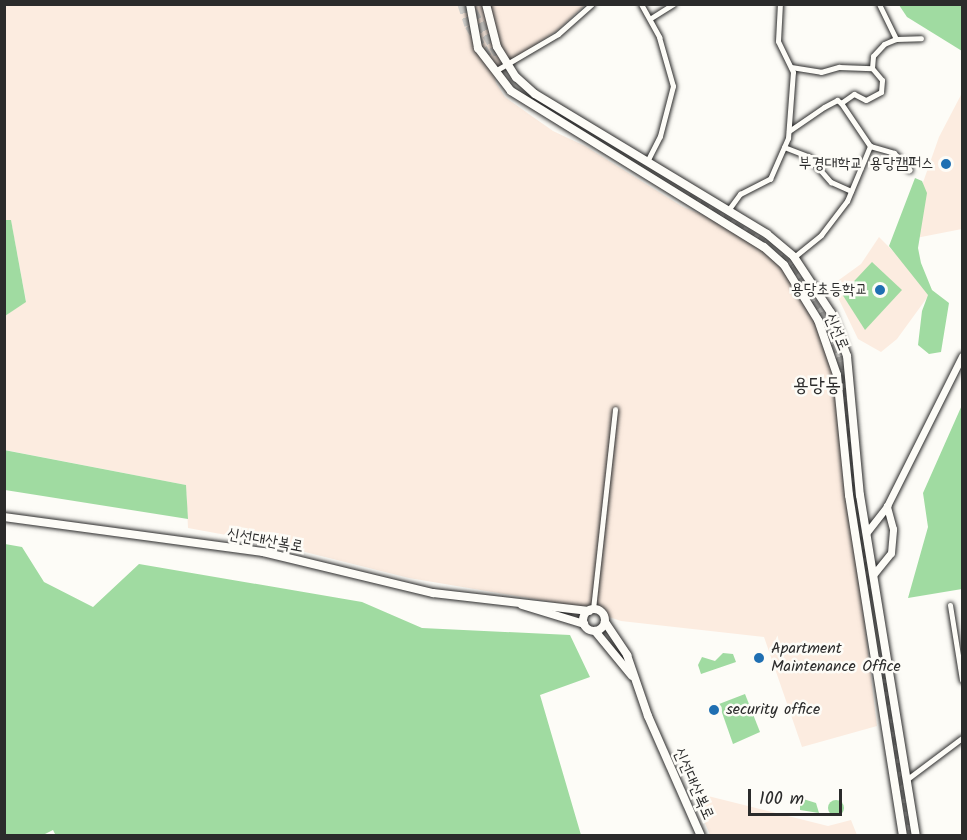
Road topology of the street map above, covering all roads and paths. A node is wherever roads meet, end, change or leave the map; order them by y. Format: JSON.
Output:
{"nodes":[{"id":1,"x":470,"y":4,"type":"edge"},
{"id":2,"x":486,"y":4,"type":"edge"},
{"id":3,"x":592,"y":4,"type":"edge"},
{"id":4,"x":641,"y":4,"type":"edge"},
{"id":5,"x":673,"y":4,"type":"edge"},
{"id":6,"x":780,"y":4,"type":"edge"},
{"id":7,"x":879,"y":4,"type":"edge"},
{"id":8,"x":651,"y":18,"type":"junction"},
{"id":9,"x":921,"y":38,"type":"dead end"},
{"id":10,"x":896,"y":39,"type":"junction"},
{"id":11,"x":508,"y":65,"type":"junction"},
{"id":12,"x":792,"y":66,"type":"junction"},
{"id":13,"x":872,"y":68,"type":"junction"},
{"id":14,"x":493,"y":72,"type":"junction"},
{"id":15,"x":841,"y":103,"type":"junction"},
{"id":16,"x":789,"y":131,"type":"junction"},
{"id":17,"x":870,"y":146,"type":"junction"},
{"id":18,"x":784,"y":147,"type":"junction"},
{"id":19,"x":647,"y":162,"type":"junction"},
{"id":20,"x":910,"y":170,"type":"dead end"},
{"id":21,"x":851,"y":192,"type":"junction"},
{"id":22,"x":729,"y":209,"type":"junction"},
{"id":23,"x":778,"y":243,"type":"junction"},
{"id":24,"x":770,"y":252,"type":"junction"},
{"id":25,"x":794,"y":257,"type":"junction"},
{"id":26,"x":963,"y":356,"type":"edge"},
{"id":27,"x":615,"y":409,"type":"dead end"},
{"id":28,"x":887,"y":506,"type":"junction"},
{"id":29,"x":4,"y":517,"type":"edge"},
{"id":30,"x":867,"y":532,"type":"junction"},
{"id":31,"x":873,"y":574,"type":"junction"},
{"id":32,"x":518,"y":603,"type":"junction"},
{"id":33,"x":950,"y":605,"type":"dead end"},
{"id":34,"x":591,"y":610,"type":"junction"},
{"id":35,"x":605,"y":622,"type":"junction"},
{"id":36,"x":584,"y":624,"type":"junction"},
{"id":37,"x":595,"y":631,"type":"junction"},
{"id":38,"x":632,"y":676,"type":"junction"},
{"id":39,"x":963,"y":680,"type":"edge"},
{"id":40,"x":963,"y":738,"type":"edge"},
{"id":41,"x":905,"y":781,"type":"junction"},
{"id":42,"x":898,"y":817,"type":"junction"},
{"id":43,"x":701,"y":836,"type":"edge"},
{"id":44,"x":898,"y":836,"type":"edge"},
{"id":45,"x":903,"y":836,"type":"edge"},
{"id":46,"x":916,"y":836,"type":"edge"}],
"edges":[{"from":1,"to":14,"type":"main road","name":"신선로"},
{"from":2,"to":11,"type":"main road","name":"신선로"},
{"from":3,"to":11,"type":"street"},
{"from":4,"to":8,"type":"street"},
{"from":5,"to":8,"type":"street"},
{"from":6,"to":12,"type":"street"},
{"from":7,"to":10,"type":"street"},
{"from":8,"to":19,"type":"street"},
{"from":9,"to":10,"type":"street"},
{"from":10,"to":13,"type":"street"},
{"from":11,"to":14,"type":"street"},
{"from":11,"to":19,"type":"main road","name":"신선로"},
{"from":12,"to":13,"type":"street"},
{"from":12,"to":16,"type":"street"},
{"from":13,"to":15,"type":"street"},
{"from":14,"to":24,"type":"main road","name":"신선로"},
{"from":15,"to":16,"type":"street"},
{"from":15,"to":17,"type":"street"},
{"from":16,"to":18,"type":"street"},
{"from":17,"to":20,"type":"street"},
{"from":17,"to":21,"type":"street"},
{"from":18,"to":21,"type":"street"},
{"from":18,"to":22,"type":"street"},
{"from":19,"to":22,"type":"main road","name":"신선로"},
{"from":21,"to":25,"type":"street"},
{"from":22,"to":23,"type":"main road","name":"신선로"},
{"from":23,"to":24,"type":"main road"},
{"from":23,"to":25,"type":"main road","name":"신선로"},
{"from":24,"to":42,"type":"main road","name":"신선로"},
{"from":25,"to":30,"type":"main road","name":"신선로"},
{"from":26,"to":28,"type":"street"},
{"from":27,"to":34,"type":"street"},
{"from":28,"to":30,"type":"street"},
{"from":28,"to":31,"type":"street"},
{"from":29,"to":32,"type":"main road","name":"신선대산복로"},
{"from":30,"to":31,"type":"main road","name":"신선로"},
{"from":31,"to":41,"type":"main road","name":"신선로"},
{"from":32,"to":34,"type":"main road","name":"신선대산복로"},
{"from":32,"to":36,"type":"main road","name":"신선대산복로"},
{"from":33,"to":39,"type":"street"},
{"from":34,"to":35,"type":"main road","name":"신선대산복로"},
{"from":34,"to":36,"type":"main road"},
{"from":35,"to":37,"type":"main road"},
{"from":35,"to":38,"type":"main road","name":"신선대산복로"},
{"from":36,"to":37,"type":"main road","name":"신선대산복로"},
{"from":37,"to":38,"type":"main road","name":"신선대산복로"},
{"from":38,"to":43,"type":"main road","name":"신선대산복로"},
{"from":40,"to":41,"type":"street"},
{"from":41,"to":46,"type":"main road","name":"신선로"},
{"from":42,"to":44,"type":"main road"},
{"from":42,"to":45,"type":"main road","name":"신선로"}]}
